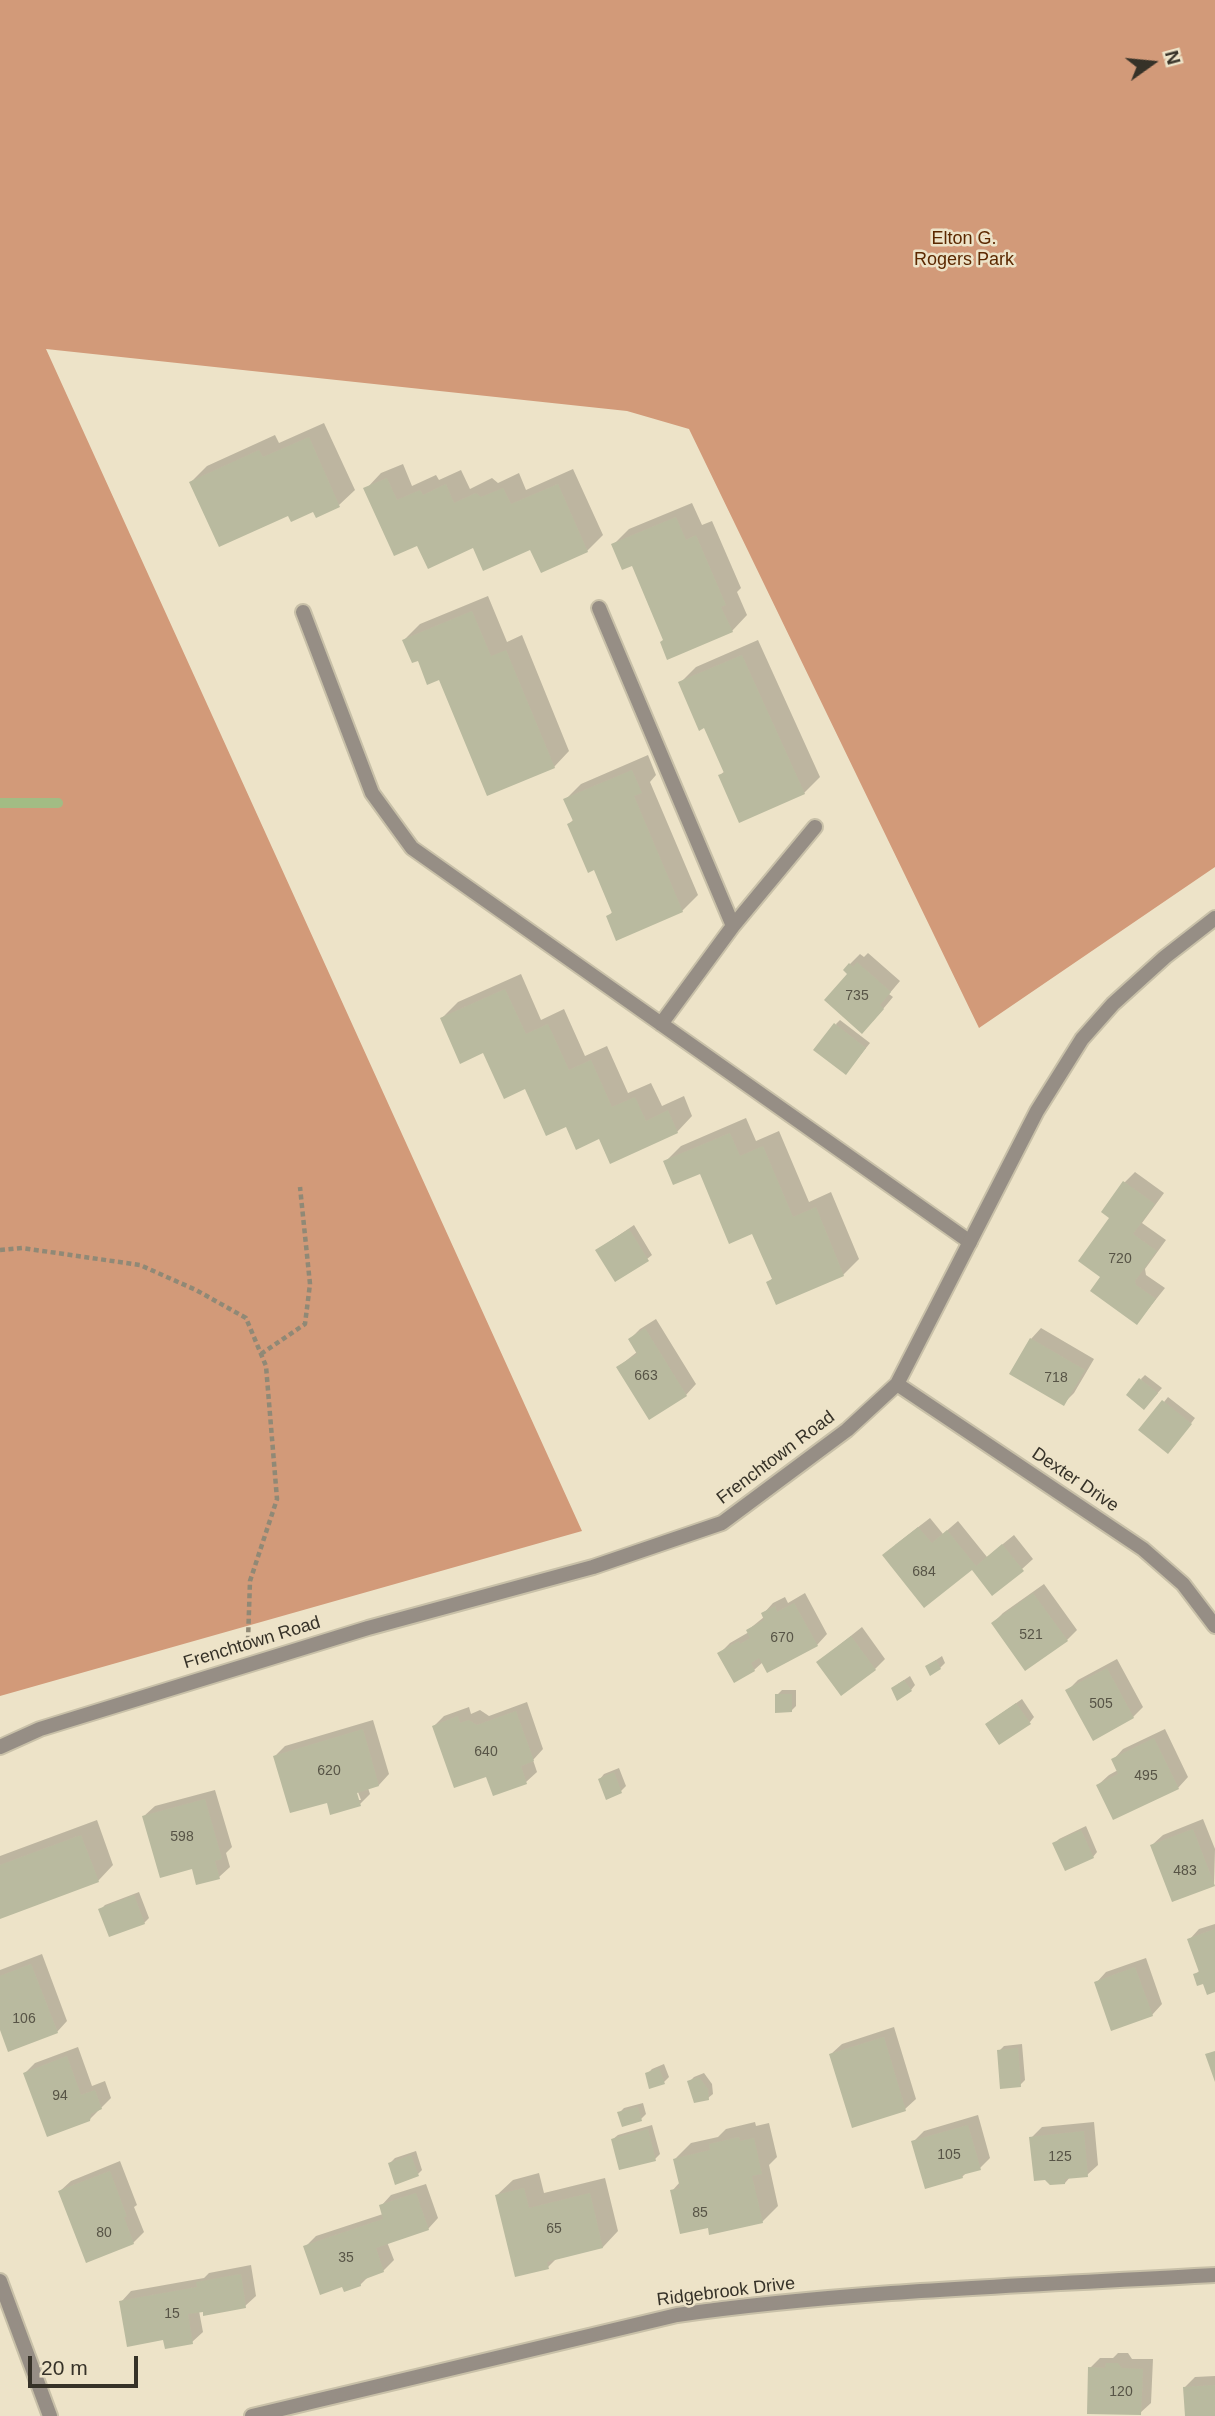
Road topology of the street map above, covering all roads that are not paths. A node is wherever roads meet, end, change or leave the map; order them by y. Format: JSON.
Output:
{"nodes":[{"id":1,"x":599,"y":608,"type":"dead end"},
{"id":2,"x":303,"y":612,"type":"dead end"},
{"id":3,"x":815,"y":827,"type":"dead end"},
{"id":4,"x":1215,"y":918,"type":"edge"},
{"id":5,"x":733,"y":926,"type":"junction"},
{"id":6,"x":660,"y":1024,"type":"junction"},
{"id":7,"x":970,"y":1242,"type":"junction"},
{"id":8,"x":897,"y":1384,"type":"junction"},
{"id":9,"x":1215,"y":1626,"type":"edge"},
{"id":10,"x":0,"y":1747,"type":"edge"},
{"id":11,"x":1215,"y":2275,"type":"edge"},
{"id":12,"x":0,"y":2281,"type":"edge"},
{"id":13,"x":50,"y":2416,"type":"edge"},
{"id":14,"x":252,"y":2416,"type":"edge"}],
"edges":[{"from":1,"to":5,"type":"street"},
{"from":2,"to":6,"type":"street"},
{"from":3,"to":5,"type":"street"},
{"from":4,"to":7,"type":"street","name":"Frenchtown Road"},
{"from":5,"to":6,"type":"street"},
{"from":6,"to":7,"type":"street"},
{"from":7,"to":8,"type":"street","name":"Frenchtown Road"},
{"from":8,"to":9,"type":"street","name":"Dexter Drive"},
{"from":8,"to":10,"type":"street","name":"Frenchtown Road"},
{"from":11,"to":14,"type":"street","name":"Ridgebrook Drive"},
{"from":12,"to":13,"type":"street"}]}
